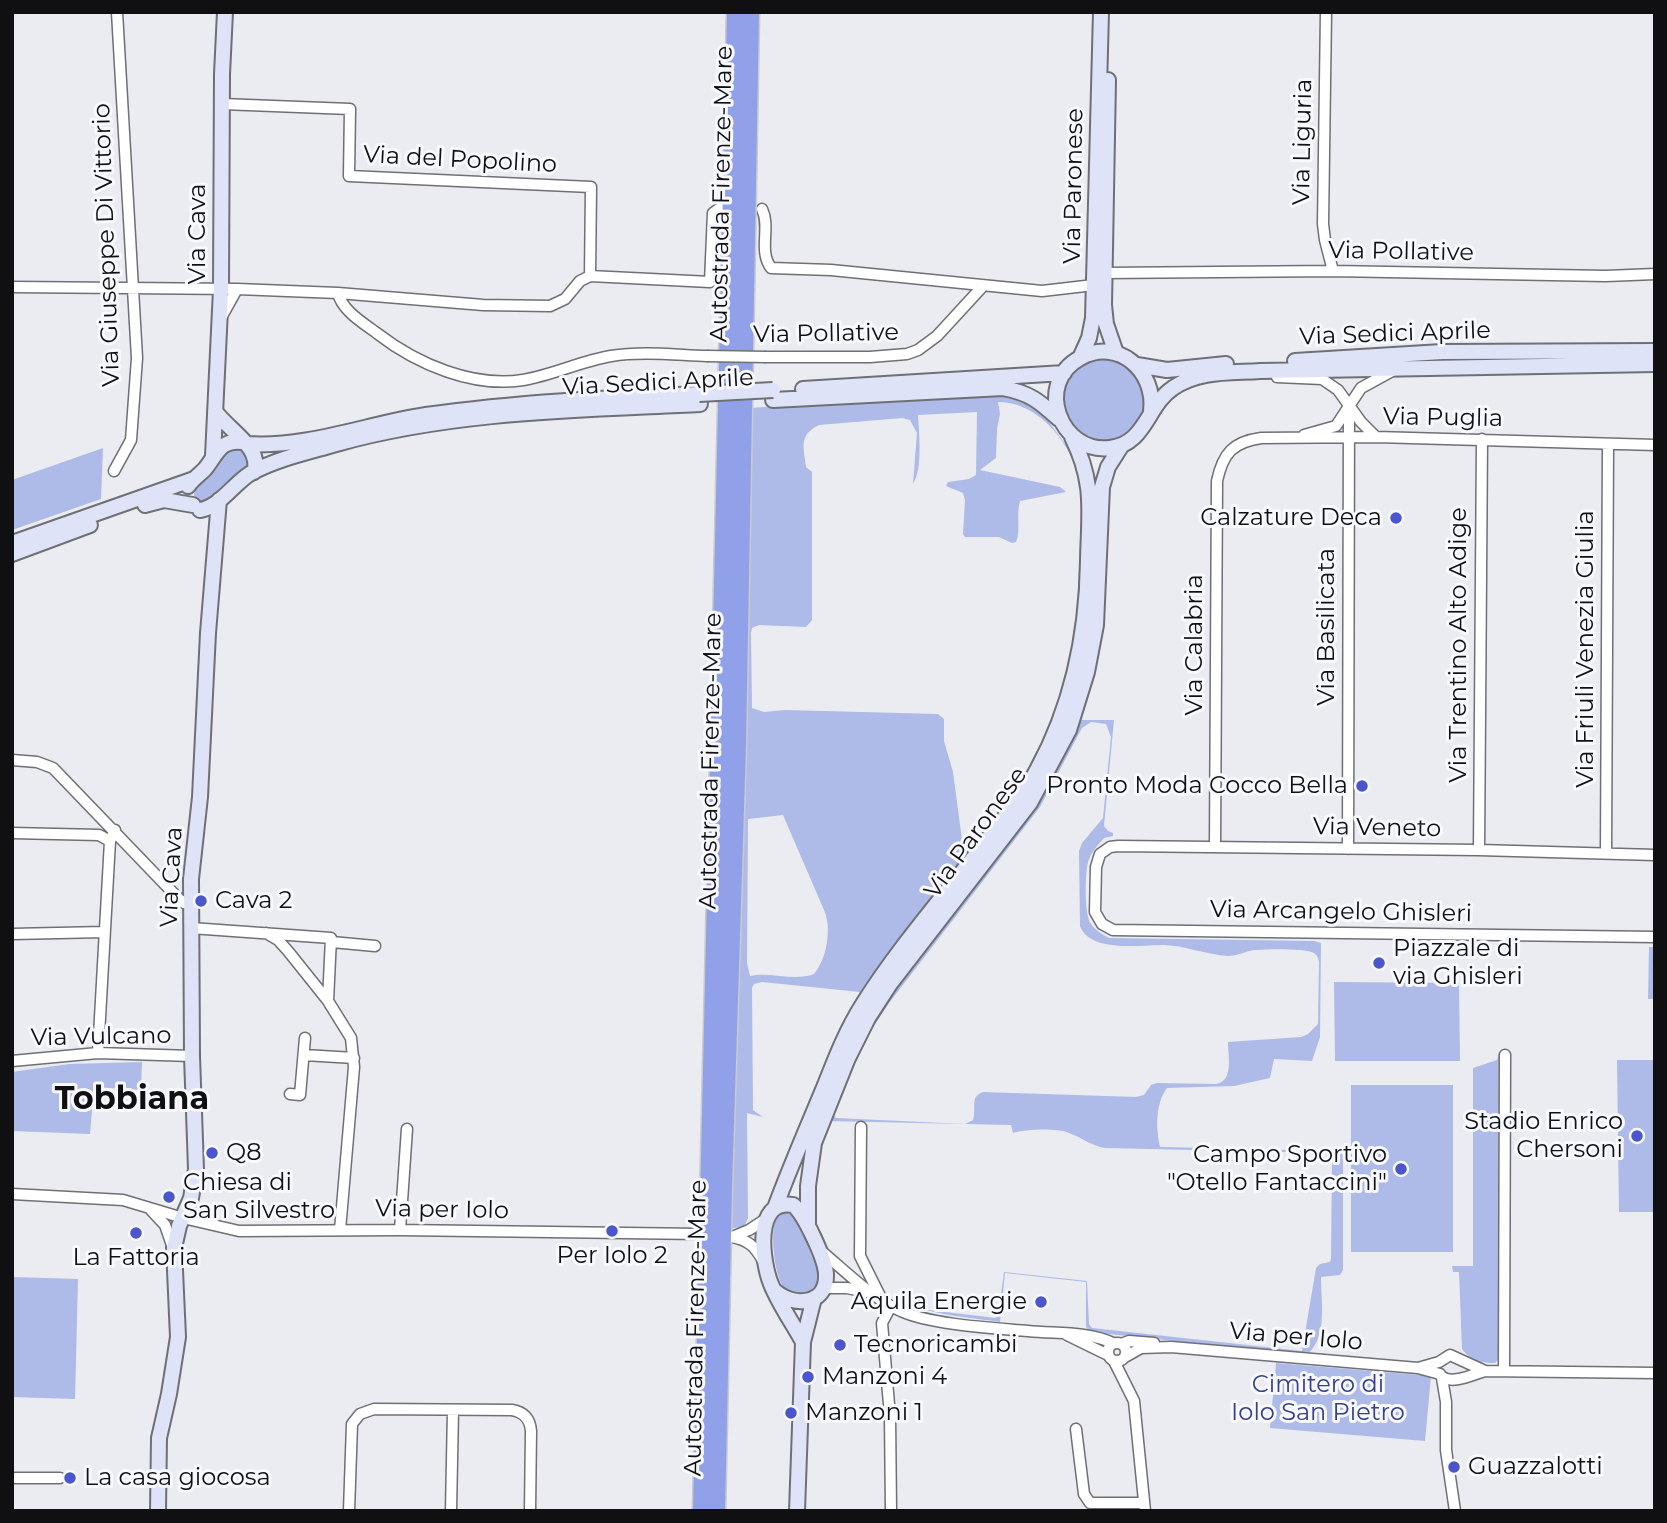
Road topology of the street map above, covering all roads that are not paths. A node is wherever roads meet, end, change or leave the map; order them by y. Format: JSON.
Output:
{"nodes":[{"id":1,"x":117,"y":12,"type":"edge"},
{"id":2,"x":225,"y":12,"type":"edge"},
{"id":3,"x":736,"y":12,"type":"edge"},
{"id":4,"x":750,"y":12,"type":"edge"},
{"id":5,"x":1101,"y":12,"type":"edge"},
{"id":6,"x":1109,"y":12,"type":"edge"},
{"id":7,"x":1326,"y":12,"type":"edge"},
{"id":8,"x":222,"y":104,"type":"junction"},
{"id":9,"x":720,"y":208,"type":"dead end"},
{"id":10,"x":762,"y":209,"type":"dead end"},
{"id":11,"x":1333,"y":271,"type":"junction"},
{"id":12,"x":1104,"y":273,"type":"junction"},
{"id":13,"x":1655,"y":274,"type":"edge"},
{"id":14,"x":590,"y":276,"type":"junction"},
{"id":15,"x":1094,"y":285,"type":"junction"},
{"id":16,"x":134,"y":286,"type":"junction"},
{"id":17,"x":983,"y":286,"type":"junction"},
{"id":18,"x":12,"y":287,"type":"edge"},
{"id":19,"x":221,"y":289,"type":"junction"},
{"id":20,"x":237,"y":289,"type":"junction"},
{"id":21,"x":338,"y":293,"type":"junction"},
{"id":22,"x":220,"y":319,"type":"junction"},
{"id":23,"x":1655,"y":351,"type":"edge"},
{"id":24,"x":1116,"y":353,"type":"junction"},
{"id":25,"x":1080,"y":358,"type":"junction"},
{"id":26,"x":1655,"y":364,"type":"edge"},
{"id":27,"x":1137,"y":365,"type":"junction"},
{"id":28,"x":1398,"y":368,"type":"junction"},
{"id":29,"x":1260,"y":371,"type":"junction"},
{"id":30,"x":1064,"y":373,"type":"junction"},
{"id":31,"x":773,"y":395,"type":"junction"},
{"id":32,"x":699,"y":399,"type":"junction"},
{"id":33,"x":1349,"y":405,"type":"junction"},
{"id":34,"x":215,"y":411,"type":"junction"},
{"id":35,"x":1151,"y":411,"type":"junction"},
{"id":36,"x":1060,"y":420,"type":"junction"},
{"id":37,"x":1072,"y":436,"type":"junction"},
{"id":38,"x":1290,"y":438,"type":"junction"},
{"id":39,"x":1376,"y":438,"type":"junction"},
{"id":40,"x":1349,"y":439,"type":"junction"},
{"id":41,"x":1482,"y":439,"type":"junction"},
{"id":42,"x":245,"y":443,"type":"junction"},
{"id":43,"x":1122,"y":445,"type":"junction"},
{"id":44,"x":1608,"y":445,"type":"junction"},
{"id":45,"x":1655,"y":445,"type":"edge"},
{"id":46,"x":1233,"y":448,"type":"joint"},
{"id":47,"x":213,"y":456,"type":"junction"},
{"id":48,"x":114,"y":471,"type":"dead end"},
{"id":49,"x":254,"y":472,"type":"junction"},
{"id":50,"x":194,"y":479,"type":"junction"},
{"id":51,"x":219,"y":500,"type":"junction"},
{"id":52,"x":197,"y":508,"type":"junction"},
{"id":53,"x":214,"y":537,"type":"junction"},
{"id":54,"x":12,"y":543,"type":"edge"},
{"id":55,"x":12,"y":554,"type":"edge"},
{"id":56,"x":12,"y":760,"type":"edge"},
{"id":57,"x":115,"y":830,"type":"junction"},
{"id":58,"x":12,"y":833,"type":"edge"},
{"id":59,"x":110,"y":841,"type":"junction"},
{"id":60,"x":1215,"y":846,"type":"junction"},
{"id":61,"x":1348,"y":849,"type":"junction"},
{"id":62,"x":1479,"y":850,"type":"junction"},
{"id":63,"x":1606,"y":852,"type":"junction"},
{"id":64,"x":1100,"y":855,"type":"joint"},
{"id":65,"x":1655,"y":855,"type":"edge"},
{"id":66,"x":192,"y":903,"type":"junction"},
{"id":67,"x":191,"y":928,"type":"junction"},
{"id":68,"x":104,"y":932,"type":"junction"},
{"id":69,"x":266,"y":933,"type":"junction"},
{"id":70,"x":12,"y":934,"type":"edge"},
{"id":71,"x":1655,"y":936,"type":"edge"},
{"id":72,"x":332,"y":942,"type":"junction"},
{"id":73,"x":375,"y":946,"type":"dead end"},
{"id":74,"x":328,"y":1001,"type":"junction"},
{"id":75,"x":305,"y":1038,"type":"dead end"},
{"id":76,"x":98,"y":1053,"type":"junction"},
{"id":77,"x":304,"y":1055,"type":"junction"},
{"id":78,"x":1505,"y":1055,"type":"dead end"},
{"id":79,"x":192,"y":1056,"type":"junction"},
{"id":80,"x":354,"y":1058,"type":"junction"},
{"id":81,"x":12,"y":1061,"type":"edge"},
{"id":82,"x":290,"y":1094,"type":"dead end"},
{"id":83,"x":861,"y":1127,"type":"dead end"},
{"id":84,"x":407,"y":1129,"type":"dead end"},
{"id":85,"x":12,"y":1194,"type":"edge"},
{"id":86,"x":149,"y":1208,"type":"junction"},
{"id":87,"x":770,"y":1214,"type":"junction"},
{"id":88,"x":184,"y":1218,"type":"junction"},
{"id":89,"x":808,"y":1225,"type":"junction"},
{"id":90,"x":340,"y":1230,"type":"junction"},
{"id":91,"x":400,"y":1230,"type":"junction"},
{"id":92,"x":700,"y":1234,"type":"dead end"},
{"id":93,"x":816,"y":1247,"type":"junction"},
{"id":94,"x":174,"y":1248,"type":"junction"},
{"id":95,"x":860,"y":1256,"type":"junction"},
{"id":96,"x":838,"y":1265,"type":"junction"},
{"id":97,"x":767,"y":1269,"type":"junction"},
{"id":98,"x":773,"y":1289,"type":"junction"},
{"id":99,"x":818,"y":1293,"type":"junction"},
{"id":100,"x":872,"y":1293,"type":"junction"},
{"id":101,"x":888,"y":1304,"type":"junction"},
{"id":102,"x":1067,"y":1335,"type":"junction"},
{"id":103,"x":803,"y":1342,"type":"junction"},
{"id":104,"x":1117,"y":1343,"type":"junction"},
{"id":105,"x":1171,"y":1347,"type":"junction"},
{"id":106,"x":1125,"y":1357,"type":"junction"},
{"id":107,"x":1111,"y":1358,"type":"junction"},
{"id":108,"x":1462,"y":1360,"type":"junction"},
{"id":109,"x":1439,"y":1362,"type":"junction"},
{"id":110,"x":1418,"y":1368,"type":"junction"},
{"id":111,"x":1485,"y":1371,"type":"junction"},
{"id":112,"x":1504,"y":1371,"type":"junction"},
{"id":113,"x":1655,"y":1373,"type":"edge"},
{"id":114,"x":1441,"y":1376,"type":"junction"},
{"id":115,"x":1459,"y":1378,"type":"junction"},
{"id":116,"x":1446,"y":1402,"type":"junction"},
{"id":117,"x":453,"y":1410,"type":"junction"},
{"id":118,"x":1076,"y":1429,"type":"dead end"},
{"id":119,"x":12,"y":1478,"type":"edge"},
{"id":120,"x":60,"y":1478,"type":"dead end"},
{"id":121,"x":1144,"y":1507,"type":"edge"},
{"id":122,"x":158,"y":1511,"type":"edge"},
{"id":123,"x":349,"y":1511,"type":"edge"},
{"id":124,"x":451,"y":1511,"type":"edge"},
{"id":125,"x":530,"y":1511,"type":"edge"},
{"id":126,"x":702,"y":1511,"type":"edge"},
{"id":127,"x":716,"y":1511,"type":"edge"},
{"id":128,"x":797,"y":1511,"type":"edge"},
{"id":129,"x":891,"y":1511,"type":"edge"},
{"id":130,"x":1455,"y":1511,"type":"edge"}],
"edges":[{"from":1,"to":16,"type":"street","name":"Via Giuseppe Di Vittorio"},
{"from":2,"to":8,"type":"main road","name":"Via Cava"},
{"from":3,"to":126,"type":"highway","name":"Autostrada Firenze-Mare"},
{"from":4,"to":127,"type":"highway","name":"Autostrada Firenze-Mare"},
{"from":5,"to":15,"type":"main road","name":"Via Paronese"},
{"from":6,"to":12,"type":"main road","name":"Via Paronese"},
{"from":7,"to":11,"type":"street","name":"Via Liguria"},
{"from":8,"to":14,"type":"street","name":"Via del Popolino"},
{"from":8,"to":19,"type":"main road","name":"Via Cava"},
{"from":9,"to":14,"type":"street"},
{"from":10,"to":17,"type":"street"},
{"from":11,"to":12,"type":"street","name":"Via Pollative"},
{"from":11,"to":13,"type":"street","name":"Via Pollative"},
{"from":12,"to":24,"type":"main road","name":"Via Paronese"},
{"from":14,"to":21,"type":"street"},
{"from":15,"to":17,"type":"street"},
{"from":15,"to":25,"type":"main road","name":"Via Paronese"},
{"from":16,"to":18,"type":"street"},
{"from":16,"to":19,"type":"street"},
{"from":16,"to":48,"type":"street","name":"Via Giuseppe Di Vittorio"},
{"from":17,"to":21,"type":"street","name":"Via Pollative","bridge":true},
{"from":19,"to":20,"type":"street"},
{"from":19,"to":22,"type":"main road","name":"Via Cava"},
{"from":20,"to":21,"type":"street"},
{"from":20,"to":22,"type":"street"},
{"from":22,"to":34,"type":"main road","name":"Via Cava"},
{"from":23,"to":27,"type":"main road","name":"Via Sedici Aprile"},
{"from":24,"to":25,"type":"main road"},
{"from":24,"to":27,"type":"main road","name":"Via Sedici Aprile"},
{"from":25,"to":30,"type":"main road"},
{"from":26,"to":28,"type":"main road","name":"Via Sedici Aprile"},
{"from":27,"to":35,"type":"main road"},
{"from":28,"to":29,"type":"main road","name":"Via Sedici Aprile"},
{"from":28,"to":33,"type":"street"},
{"from":29,"to":33,"type":"street"},
{"from":29,"to":35,"type":"main road","name":"Via Sedici Aprile"},
{"from":30,"to":31,"type":"main road","name":"Via Sedici Aprile"},
{"from":30,"to":36,"type":"main road"},
{"from":31,"to":32,"type":"main road","name":"Via Sedici Aprile"},
{"from":31,"to":36,"type":"main road","name":"Via Sedici Aprile"},
{"from":32,"to":42,"type":"main road","name":"Via Sedici Aprile"},
{"from":32,"to":49,"type":"main road","name":"Via Sedici Aprile"},
{"from":33,"to":38,"type":"street"},
{"from":33,"to":39,"type":"street"},
{"from":33,"to":40,"type":"street","name":"Via Basilicata"},
{"from":34,"to":42,"type":"main road"},
{"from":34,"to":47,"type":"main road","name":"Via Cava"},
{"from":35,"to":43,"type":"main road","name":"Via Sedici Aprile"},
{"from":36,"to":37,"type":"main road","name":"Via Sedici Aprile"},
{"from":37,"to":43,"type":"main road"},
{"from":37,"to":87,"type":"main road","name":"Via Paronese"},
{"from":38,"to":40,"type":"street","name":"Via Puglia"},
{"from":38,"to":46,"type":"street","name":"Via Puglia"},
{"from":39,"to":40,"type":"street","name":"Via Puglia"},
{"from":39,"to":41,"type":"street","name":"Via Puglia"},
{"from":40,"to":61,"type":"street","name":"Via Basilicata"},
{"from":41,"to":44,"type":"street","name":"Via Puglia"},
{"from":41,"to":62,"type":"street","name":"Via Trentino Alto Adige"},
{"from":42,"to":47,"type":"main road"},
{"from":42,"to":49,"type":"main road"},
{"from":43,"to":89,"type":"main road","name":"Via Paronese"},
{"from":44,"to":45,"type":"street","name":"Via Puglia"},
{"from":44,"to":63,"type":"street","name":"Via Friuli Venezia Giulia"},
{"from":46,"to":60,"type":"street","name":"Via Calabria"},
{"from":47,"to":50,"type":"main road"},
{"from":49,"to":51,"type":"main road","name":"Via Sedici Aprile"},
{"from":50,"to":52,"type":"main road"},
{"from":50,"to":54,"type":"main road"},
{"from":51,"to":52,"type":"main road","name":"Via Sedici Aprile"},
{"from":51,"to":53,"type":"main road","name":"Via Cava"},
{"from":52,"to":53,"type":"main road"},
{"from":52,"to":55,"type":"main road"},
{"from":53,"to":66,"type":"main road","name":"Via Cava"},
{"from":56,"to":57,"type":"street"},
{"from":57,"to":59,"type":"street"},
{"from":57,"to":66,"type":"street"},
{"from":58,"to":59,"type":"street"},
{"from":59,"to":68,"type":"street"},
{"from":60,"to":61,"type":"street","name":"Via Veneto"},
{"from":60,"to":64,"type":"street","name":"Via Veneto"},
{"from":61,"to":62,"type":"street","name":"Via Veneto"},
{"from":62,"to":63,"type":"street","name":"Via Veneto"},
{"from":63,"to":65,"type":"street","name":"Via Veneto"},
{"from":64,"to":71,"type":"street","name":"Via Arcangelo Ghisleri"},
{"from":66,"to":67,"type":"main road","name":"Via Cava"},
{"from":67,"to":69,"type":"street"},
{"from":67,"to":79,"type":"main road","name":"Via Cava"},
{"from":68,"to":70,"type":"street"},
{"from":68,"to":76,"type":"street"},
{"from":69,"to":72,"type":"street"},
{"from":69,"to":74,"type":"street"},
{"from":72,"to":73,"type":"street"},
{"from":72,"to":74,"type":"street"},
{"from":74,"to":80,"type":"street"},
{"from":75,"to":77,"type":"street"},
{"from":76,"to":79,"type":"street","name":"Via Vulcano"},
{"from":76,"to":81,"type":"street","name":"Via Vulcano"},
{"from":77,"to":80,"type":"street"},
{"from":77,"to":82,"type":"street"},
{"from":78,"to":112,"type":"street"},
{"from":79,"to":88,"type":"main road","name":"Via Cava"},
{"from":80,"to":90,"type":"street"},
{"from":83,"to":95,"type":"street"},
{"from":84,"to":91,"type":"street"},
{"from":85,"to":86,"type":"street","name":"Via per Iolo"},
{"from":86,"to":88,"type":"street","name":"Via per Iolo"},
{"from":86,"to":94,"type":"street"},
{"from":87,"to":89,"type":"main road"},
{"from":87,"to":97,"type":"main road"},
{"from":87,"to":97,"type":"street"},
{"from":88,"to":90,"type":"street","name":"Via per Iolo"},
{"from":88,"to":94,"type":"main road","name":"Via Cava"},
{"from":89,"to":93,"type":"main road"},
{"from":90,"to":91,"type":"street","name":"Via per Iolo"},
{"from":91,"to":92,"type":"street","name":"Via per Iolo"},
{"from":93,"to":96,"type":"street","name":"Via per Iolo"},
{"from":93,"to":99,"type":"main road"},
{"from":94,"to":122,"type":"main road"},
{"from":95,"to":96,"type":"street"},
{"from":95,"to":101,"type":"street"},
{"from":96,"to":100,"type":"street","name":"Via per Iolo"},
{"from":97,"to":98,"type":"main road"},
{"from":98,"to":99,"type":"main road"},
{"from":98,"to":103,"type":"main road"},
{"from":99,"to":100,"type":"street","name":"Via per Iolo"},
{"from":99,"to":103,"type":"main road"},
{"from":100,"to":101,"type":"street","name":"Via per Iolo"},
{"from":101,"to":102,"type":"street","name":"Via per Iolo"},
{"from":101,"to":129,"type":"street"},
{"from":102,"to":104,"type":"street","name":"Via per Iolo"},
{"from":102,"to":107,"type":"street","name":"Via per Iolo"},
{"from":103,"to":128,"type":"main road"},
{"from":104,"to":105,"type":"street","name":"Via per Iolo"},
{"from":104,"to":106,"type":"street"},
{"from":104,"to":107,"type":"street"},
{"from":105,"to":106,"type":"street","name":"Via per Iolo"},
{"from":105,"to":110,"type":"street","name":"Via per Iolo"},
{"from":106,"to":107,"type":"street"},
{"from":107,"to":121,"type":"street"},
{"from":108,"to":109,"type":"street"},
{"from":108,"to":111,"type":"street"},
{"from":108,"to":115,"type":"street"},
{"from":109,"to":110,"type":"street","name":"Via per Iolo"},
{"from":109,"to":114,"type":"street"},
{"from":110,"to":114,"type":"street","name":"Via per Iolo"},
{"from":111,"to":112,"type":"street"},
{"from":111,"to":115,"type":"street"},
{"from":112,"to":113,"type":"street"},
{"from":114,"to":115,"type":"street"},
{"from":114,"to":116,"type":"street"},
{"from":115,"to":116,"type":"street"},
{"from":116,"to":130,"type":"street"},
{"from":117,"to":123,"type":"street"},
{"from":117,"to":124,"type":"street"},
{"from":117,"to":125,"type":"street"},
{"from":118,"to":121,"type":"street"},
{"from":119,"to":120,"type":"street"}]}
